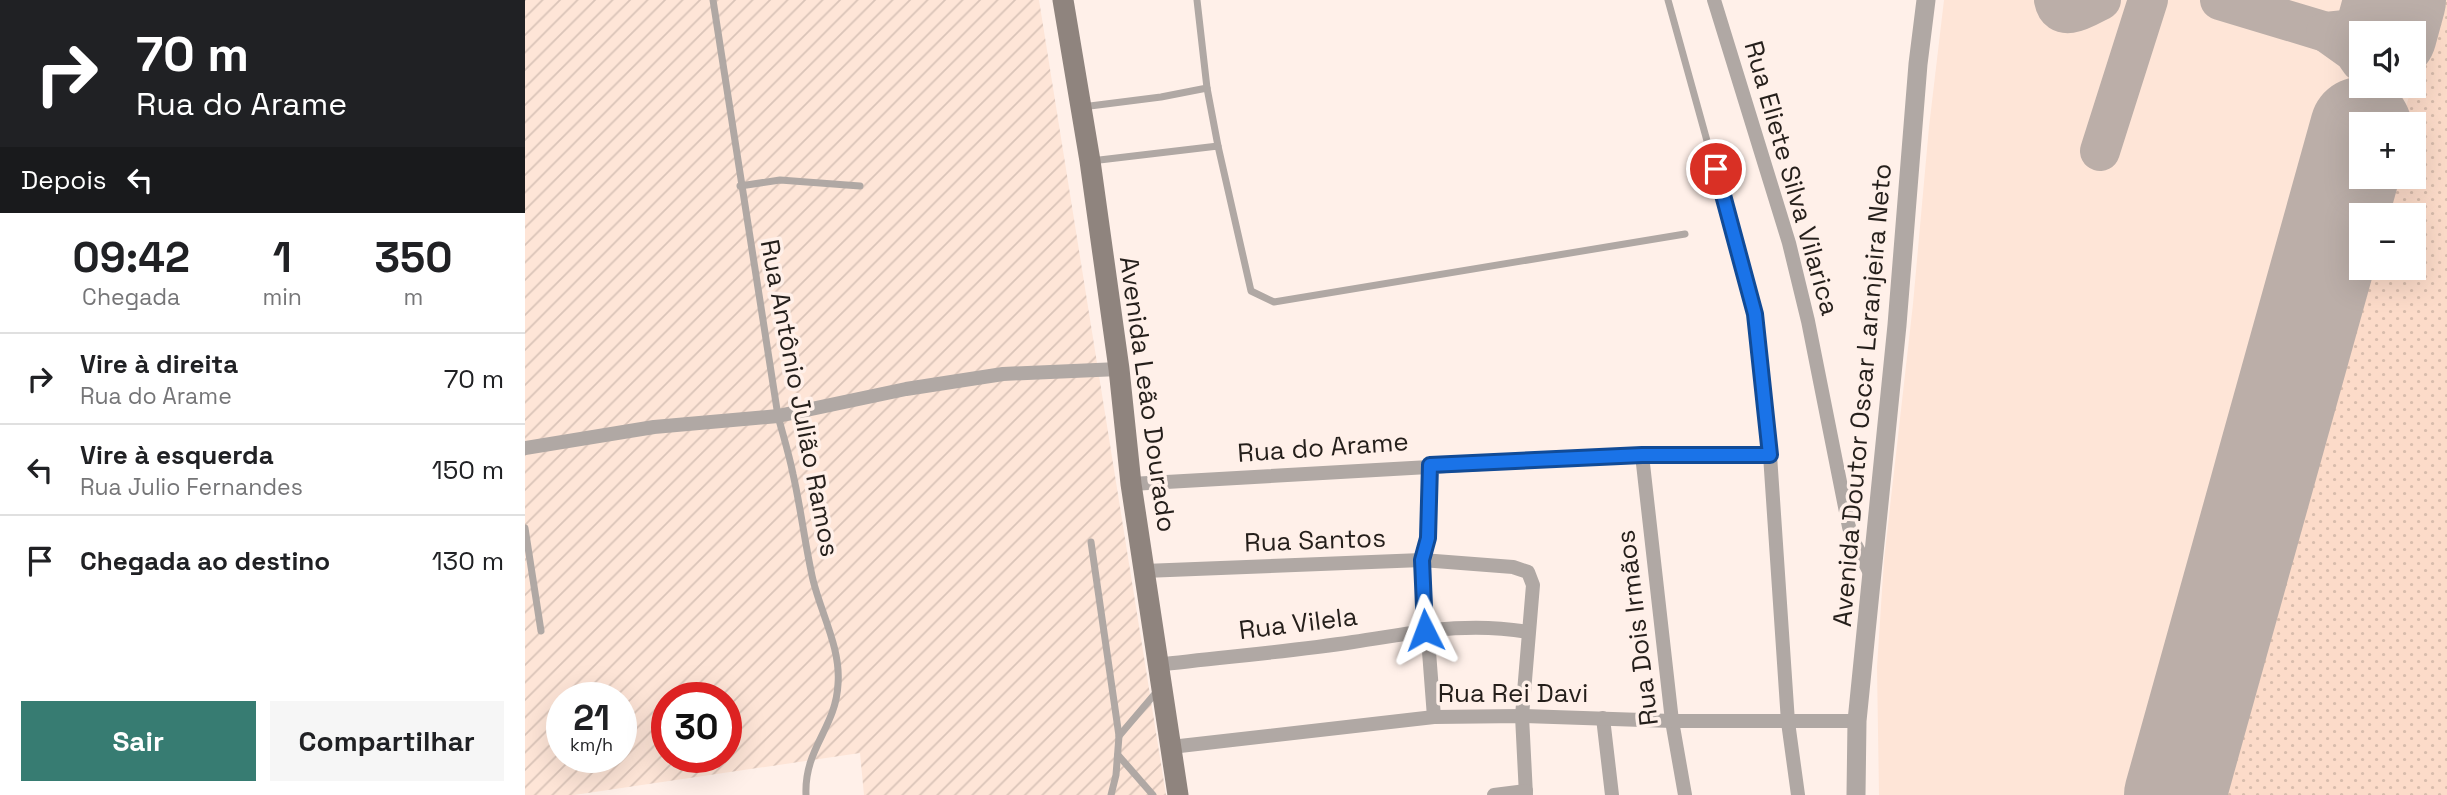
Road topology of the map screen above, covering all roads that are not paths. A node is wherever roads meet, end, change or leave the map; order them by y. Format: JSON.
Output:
{"nodes":[{"id":1,"x":713,"y":0,"type":"edge"},
{"id":2,"x":1063,"y":0,"type":"edge"},
{"id":3,"x":1197,"y":0,"type":"edge"},
{"id":4,"x":1668,"y":0,"type":"edge"},
{"id":5,"x":1714,"y":0,"type":"edge"},
{"id":6,"x":1926,"y":0,"type":"edge"},
{"id":7,"x":1207,"y":88,"type":"junction"},
{"id":8,"x":1081,"y":107,"type":"junction"},
{"id":9,"x":1218,"y":146,"type":"junction"},
{"id":10,"x":1090,"y":161,"type":"junction"},
{"id":11,"x":740,"y":186,"type":"junction"},
{"id":12,"x":860,"y":186,"type":"dead end"},
{"id":13,"x":1685,"y":234,"type":"dead end"},
{"id":14,"x":1119,"y":369,"type":"junction"},
{"id":15,"x":778,"y":416,"type":"junction"},
{"id":16,"x":525,"y":448,"type":"edge"},
{"id":17,"x":1642,"y":455,"type":"junction"},
{"id":18,"x":1770,"y":455,"type":"junction"},
{"id":19,"x":1430,"y":465,"type":"junction"},
{"id":20,"x":1131,"y":484,"type":"junction"},
{"id":21,"x":525,"y":528,"type":"edge"},
{"id":22,"x":1091,"y":542,"type":"dead end"},
{"id":23,"x":1422,"y":560,"type":"junction"},
{"id":24,"x":1144,"y":571,"type":"junction"},
{"id":25,"x":1870,"y":573,"type":"junction"},
{"id":26,"x":1425,"y":630,"type":"junction"},
{"id":27,"x":541,"y":631,"type":"dead end"},
{"id":28,"x":1528,"y":632,"type":"junction"},
{"id":29,"x":1157,"y":665,"type":"junction"},
{"id":30,"x":1161,"y":686,"type":"junction"},
{"id":31,"x":1522,"y":716,"type":"junction"},
{"id":32,"x":1433,"y":717,"type":"junction"},
{"id":33,"x":1603,"y":718,"type":"junction"},
{"id":34,"x":1672,"y":721,"type":"junction"},
{"id":35,"x":1857,"y":721,"type":"junction"},
{"id":36,"x":1788,"y":722,"type":"junction"},
{"id":37,"x":1119,"y":736,"type":"junction"},
{"id":38,"x":1171,"y":747,"type":"junction"},
{"id":39,"x":1118,"y":755,"type":"junction"},
{"id":40,"x":1526,"y":793,"type":"edge"},
{"id":41,"x":806,"y":795,"type":"edge"},
{"id":42,"x":1111,"y":795,"type":"edge"},
{"id":43,"x":1153,"y":795,"type":"edge"},
{"id":44,"x":1178,"y":795,"type":"edge"},
{"id":45,"x":1494,"y":795,"type":"edge"},
{"id":46,"x":1612,"y":795,"type":"edge"},
{"id":47,"x":1685,"y":795,"type":"edge"},
{"id":48,"x":1798,"y":795,"type":"edge"},
{"id":49,"x":1856,"y":795,"type":"edge"}],
"edges":[{"from":1,"to":11,"type":"lane","name":"Rua Antônio Julião Ramos"},
{"from":2,"to":8,"type":"main road","name":"Avenida Leão Dourado"},
{"from":3,"to":7,"type":"lane"},
{"from":4,"to":18,"type":"lane"},
{"from":5,"to":25,"type":"street","name":"Rua Eliete Silva Vilarica"},
{"from":6,"to":25,"type":"street","name":"Avenida Doutor Oscar Laranjeira Neto"},
{"from":7,"to":8,"type":"lane"},
{"from":7,"to":9,"type":"lane"},
{"from":8,"to":10,"type":"main road","name":"Avenida Leão Dourado"},
{"from":9,"to":10,"type":"lane"},
{"from":9,"to":13,"type":"lane"},
{"from":10,"to":14,"type":"main road","name":"Avenida Leão Dourado"},
{"from":11,"to":12,"type":"lane"},
{"from":11,"to":15,"type":"lane","name":"Rua Antônio Julião Ramos"},
{"from":14,"to":15,"type":"street"},
{"from":14,"to":20,"type":"main road","name":"Avenida Leão Dourado"},
{"from":15,"to":16,"type":"street"},
{"from":15,"to":41,"type":"lane","name":"Rua Antônio Julião Ramos"},
{"from":17,"to":18,"type":"street","name":"Rua do Arame"},
{"from":17,"to":19,"type":"street","name":"Rua do Arame"},
{"from":17,"to":34,"type":"street","name":"Rua Dois Irmãos"},
{"from":18,"to":36,"type":"street"},
{"from":19,"to":20,"type":"street","name":"Rua do Arame"},
{"from":19,"to":23,"type":"street"},
{"from":20,"to":24,"type":"main road","name":"Avenida Leão Dourado"},
{"from":21,"to":27,"type":"lane"},
{"from":22,"to":37,"type":"lane"},
{"from":23,"to":24,"type":"street","name":"Rua Santos"},
{"from":23,"to":26,"type":"street"},
{"from":23,"to":28,"type":"street","name":"Rua Santos"},
{"from":24,"to":29,"type":"main road","name":"Avenida Leão Dourado"},
{"from":25,"to":35,"type":"street","name":"Avenida Doutor Oscar Laranjeira Neto"},
{"from":26,"to":28,"type":"street","name":"Rua Vilela"},
{"from":26,"to":29,"type":"street","name":"Rua Vilela"},
{"from":26,"to":32,"type":"street"},
{"from":28,"to":31,"type":"street"},
{"from":29,"to":30,"type":"main road","name":"Avenida Leão Dourado"},
{"from":30,"to":37,"type":"lane"},
{"from":30,"to":38,"type":"main road","name":"Avenida Leão Dourado"},
{"from":31,"to":32,"type":"street","name":"Rua Rei Davi"},
{"from":31,"to":33,"type":"street","name":"Rua Rei Davi"},
{"from":31,"to":40,"type":"street"},
{"from":32,"to":38,"type":"street","name":"Rua Rei Davi"},
{"from":33,"to":34,"type":"street","name":"Rua Rei Davi"},
{"from":33,"to":46,"type":"street"},
{"from":34,"to":36,"type":"street","name":"Rua Rei Davi"},
{"from":34,"to":47,"type":"street","name":"Rua Dois Irmãos"},
{"from":35,"to":36,"type":"street","name":"Rua Rei Davi"},
{"from":35,"to":49,"type":"street","name":"Avenida Doutor Oscar Laranjeira Neto"},
{"from":36,"to":48,"type":"street"},
{"from":37,"to":39,"type":"lane"},
{"from":38,"to":44,"type":"main road","name":"Avenida Leão Dourado"},
{"from":39,"to":42,"type":"lane"},
{"from":39,"to":43,"type":"lane"},
{"from":40,"to":45,"type":"street"}]}
